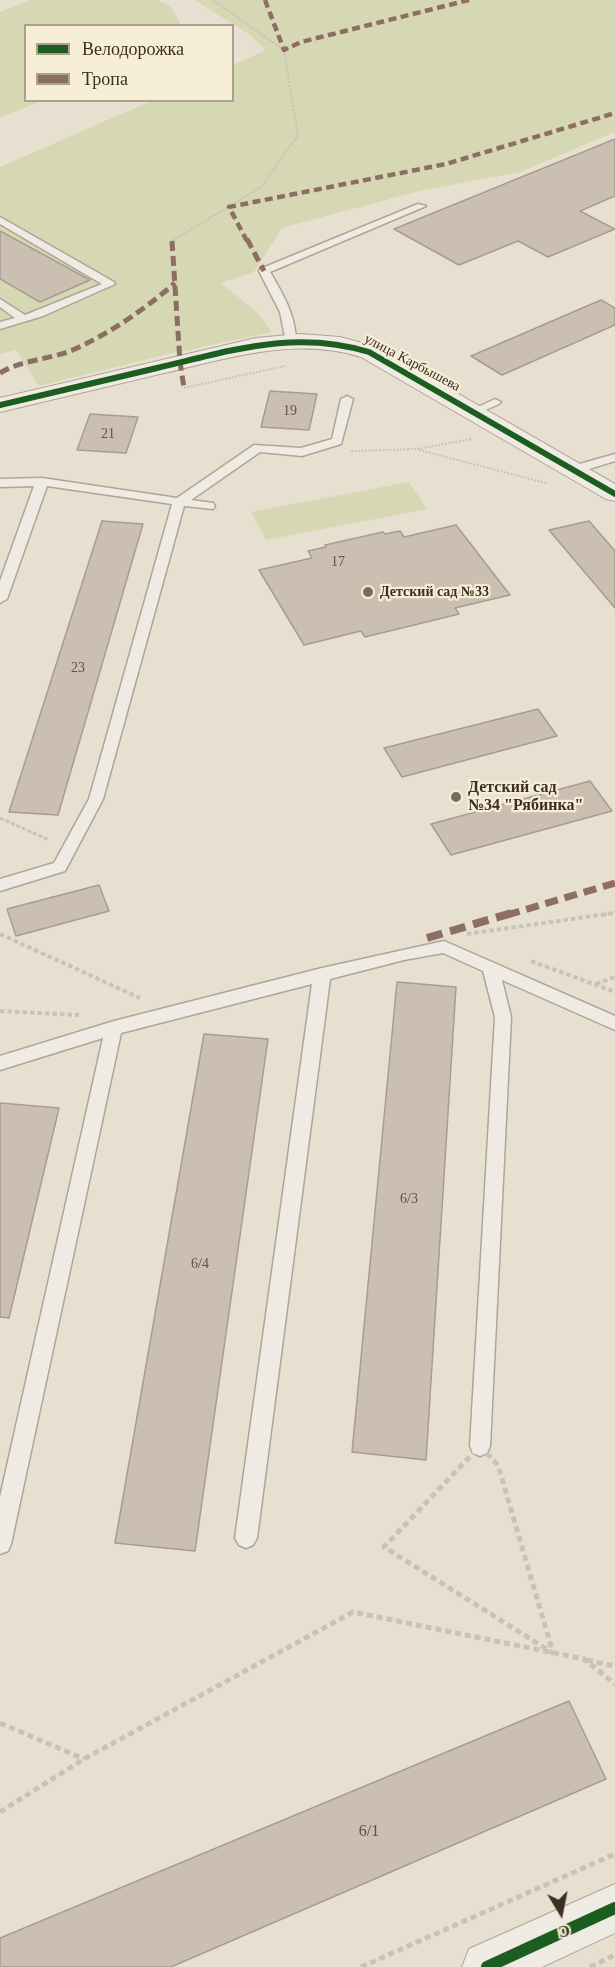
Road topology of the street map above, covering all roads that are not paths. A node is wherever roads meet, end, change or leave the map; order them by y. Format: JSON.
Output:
{"nodes":[{"id":1,"x":421,"y":206,"type":"dead end"},
{"id":2,"x":0,"y":220,"type":"edge"},
{"id":3,"x":0,"y":302,"type":"edge"},
{"id":4,"x":23,"y":319,"type":"junction"},
{"id":5,"x":0,"y":326,"type":"edge"},
{"id":6,"x":290,"y":340,"type":"junction"},
{"id":7,"x":347,"y":399,"type":"dead end"},
{"id":8,"x":495,"y":402,"type":"dead end"},
{"id":9,"x":0,"y":405,"type":"edge"},
{"id":10,"x":474,"y":412,"type":"junction"},
{"id":11,"x":614,"y":457,"type":"edge"},
{"id":12,"x":573,"y":470,"type":"junction"},
{"id":13,"x":42,"y":482,"type":"junction"},
{"id":14,"x":0,"y":483,"type":"edge"},
{"id":15,"x":615,"y":494,"type":"edge"},
{"id":16,"x":179,"y":502,"type":"junction"},
{"id":17,"x":209,"y":506,"type":"dead end"},
{"id":18,"x":0,"y":599,"type":"edge"},
{"id":19,"x":0,"y":885,"type":"edge"},
{"id":20,"x":490,"y":967,"type":"junction"},
{"id":21,"x":322,"y":974,"type":"junction"},
{"id":22,"x":615,"y":1023,"type":"edge"},
{"id":23,"x":114,"y":1028,"type":"junction"},
{"id":24,"x":0,"y":1063,"type":"edge"},
{"id":25,"x":480,"y":1446,"type":"road end"},
{"id":26,"x":246,"y":1538,"type":"dead end"},
{"id":27,"x":0,"y":1545,"type":"edge"},
{"id":28,"x":615,"y":1908,"type":"edge"},
{"id":29,"x":487,"y":1967,"type":"edge"}],
"edges":[{"from":1,"to":6,"type":"lane"},
{"from":2,"to":4,"type":"lane"},
{"from":3,"to":4,"type":"lane"},
{"from":4,"to":5,"type":"lane"},
{"from":6,"to":9,"type":"street","name":"улица Карбышева"},
{"from":6,"to":10,"type":"street","name":"улица Карбышева"},
{"from":7,"to":16,"type":"lane"},
{"from":8,"to":10,"type":"lane"},
{"from":10,"to":12,"type":"street","name":"улица Карбышева"},
{"from":11,"to":12,"type":"lane"},
{"from":12,"to":15,"type":"street","name":"улица Карбышева"},
{"from":13,"to":14,"type":"lane"},
{"from":13,"to":16,"type":"lane"},
{"from":13,"to":18,"type":"lane"},
{"from":16,"to":17,"type":"lane"},
{"from":16,"to":19,"type":"lane"},
{"from":20,"to":21,"type":"lane"},
{"from":20,"to":22,"type":"lane"},
{"from":20,"to":25,"type":"lane"},
{"from":21,"to":23,"type":"lane"},
{"from":21,"to":26,"type":"lane"},
{"from":23,"to":24,"type":"lane"},
{"from":23,"to":27,"type":"lane"},
{"from":28,"to":29,"type":"street"}]}
